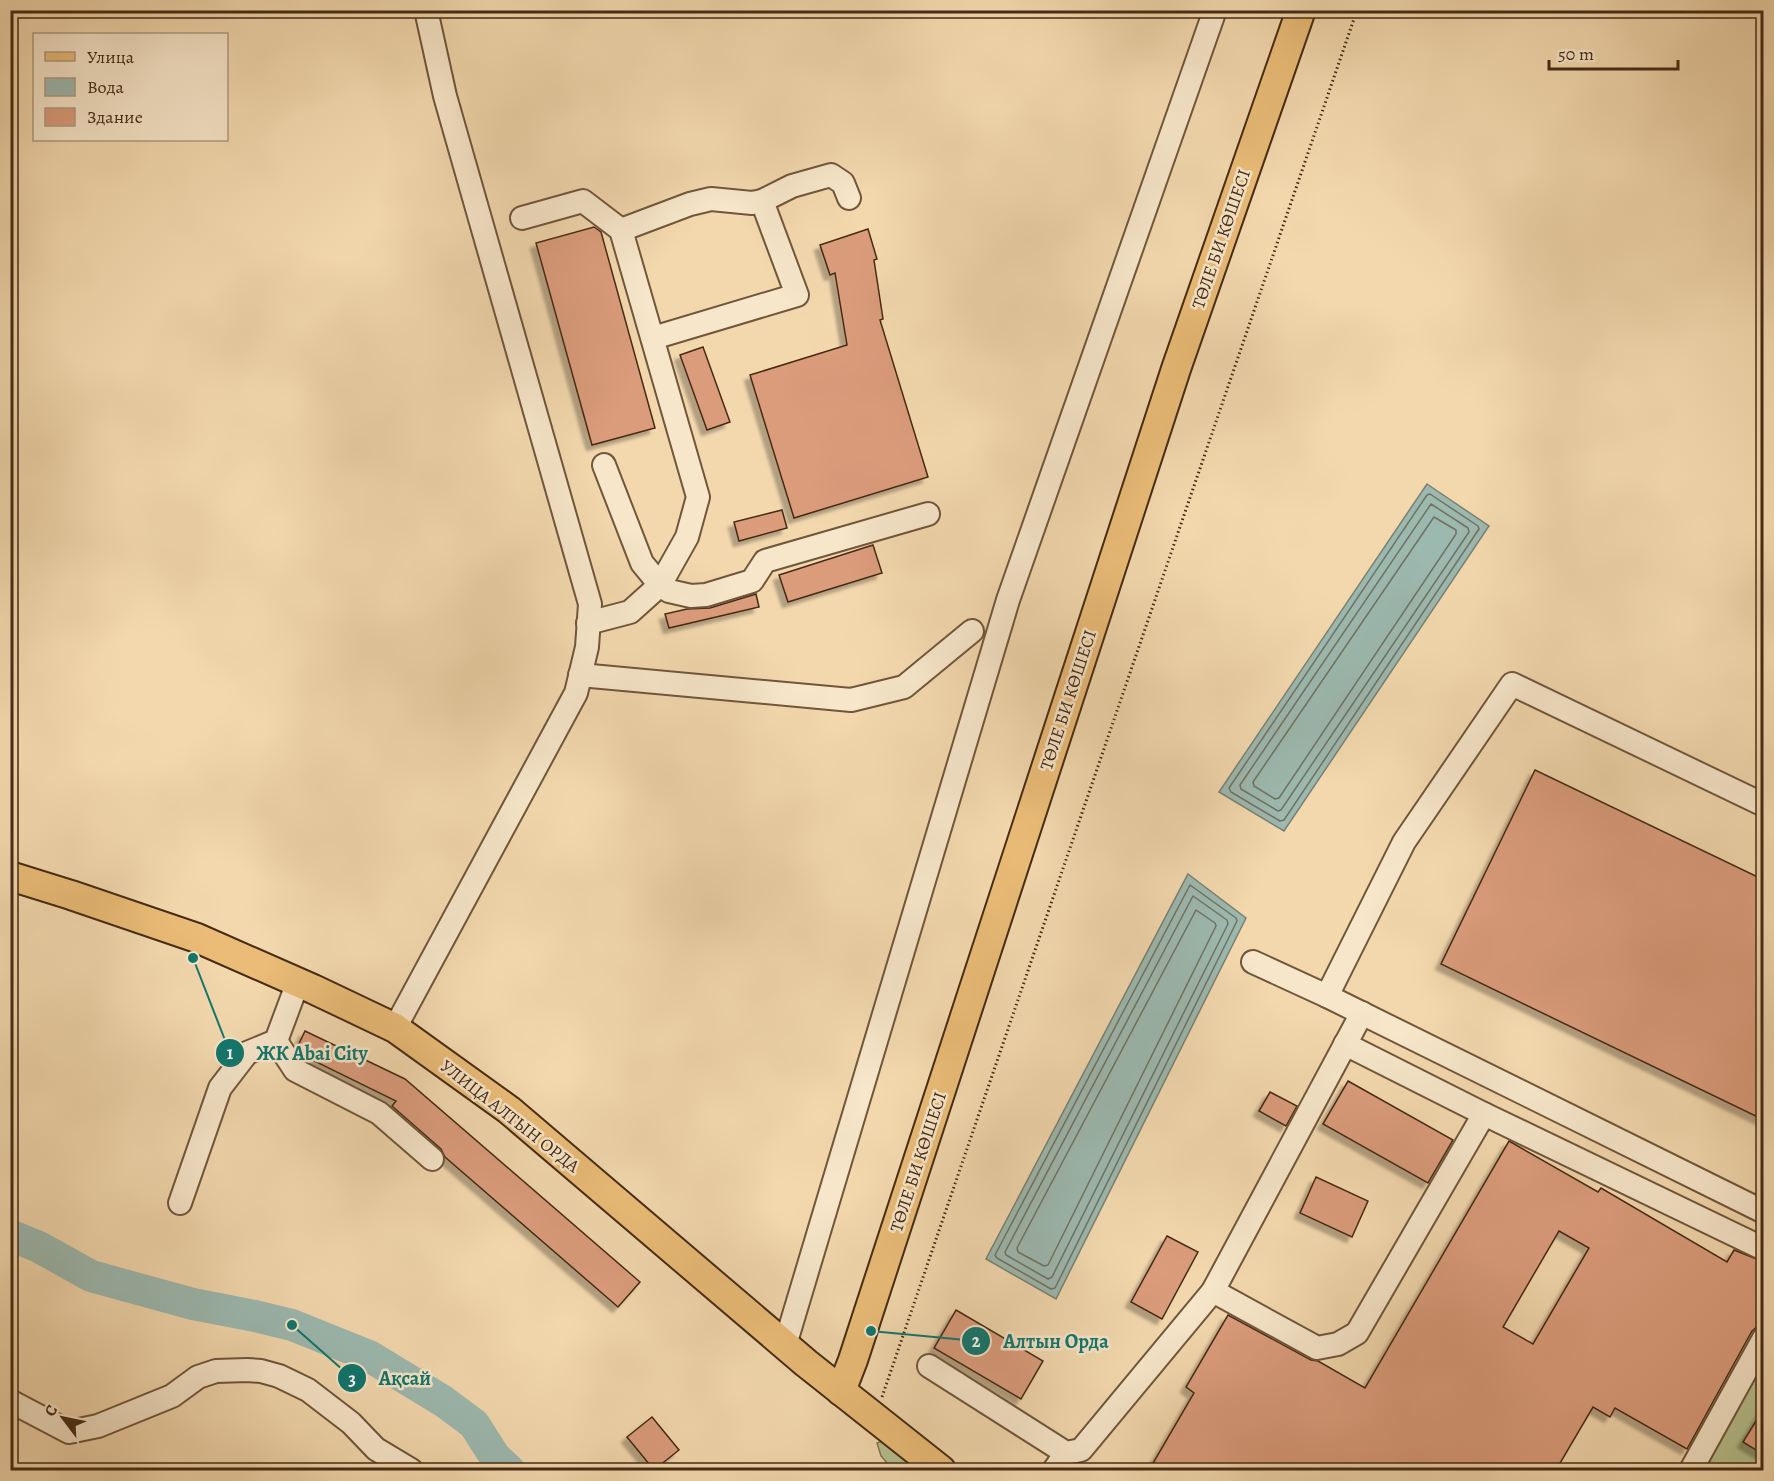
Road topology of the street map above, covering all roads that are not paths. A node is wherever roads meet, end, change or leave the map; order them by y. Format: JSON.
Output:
{"nodes":[{"id":1,"x":426,"y":10,"type":"edge"},
{"id":2,"x":1215,"y":10,"type":"edge"},
{"id":3,"x":1301,"y":10,"type":"edge"},
{"id":4,"x":849,"y":198,"type":"dead end"},
{"id":5,"x":762,"y":201,"type":"junction"},
{"id":6,"x":522,"y":218,"type":"dead end"},
{"id":7,"x":621,"y":230,"type":"junction"},
{"id":8,"x":652,"y":338,"type":"junction"},
{"id":9,"x":604,"y":465,"type":"dead end"},
{"id":10,"x":928,"y":514,"type":"dead end"},
{"id":11,"x":660,"y":585,"type":"junction"},
{"id":12,"x":588,"y":623,"type":"junction"},
{"id":13,"x":972,"y":631,"type":"dead end"},
{"id":14,"x":579,"y":675,"type":"junction"},
{"id":15,"x":1764,"y":805,"type":"edge"},
{"id":16,"x":10,"y":876,"type":"edge"},
{"id":17,"x":1253,"y":962,"type":"dead end"},
{"id":18,"x":298,"y":982,"type":"junction"},
{"id":19,"x":1327,"y":996,"type":"junction"},
{"id":20,"x":1362,"y":1013,"type":"junction"},
{"id":21,"x":395,"y":1028,"type":"junction"},
{"id":22,"x":276,"y":1041,"type":"junction"},
{"id":23,"x":1345,"y":1044,"type":"junction"},
{"id":24,"x":1484,"y":1114,"type":"junction"},
{"id":25,"x":432,"y":1159,"type":"dead end"},
{"id":26,"x":180,"y":1203,"type":"dead end"},
{"id":27,"x":1764,"y":1212,"type":"edge"},
{"id":28,"x":1764,"y":1249,"type":"edge"},
{"id":29,"x":1213,"y":1291,"type":"junction"},
{"id":30,"x":1764,"y":1338,"type":"edge"},
{"id":31,"x":784,"y":1345,"type":"junction"},
{"id":32,"x":929,"y":1366,"type":"dead end"},
{"id":33,"x":841,"y":1391,"type":"junction"},
{"id":34,"x":10,"y":1401,"type":"edge"},
{"id":35,"x":1060,"y":1462,"type":"edge"},
{"id":36,"x":411,"y":1470,"type":"edge"},
{"id":37,"x":941,"y":1470,"type":"edge"},
{"id":38,"x":1690,"y":1470,"type":"edge"}],
"edges":[{"from":1,"to":12,"type":"street"},
{"from":2,"to":31,"type":"street"},
{"from":3,"to":33,"type":"main road","name":"ТӨЛЕ БИ КӨШЕСІ"},
{"from":4,"to":5,"type":"street"},
{"from":5,"to":7,"type":"street"},
{"from":5,"to":8,"type":"street"},
{"from":6,"to":7,"type":"street"},
{"from":7,"to":8,"type":"street"},
{"from":8,"to":11,"type":"street"},
{"from":9,"to":11,"type":"street"},
{"from":10,"to":11,"type":"street"},
{"from":11,"to":12,"type":"street"},
{"from":12,"to":14,"type":"street"},
{"from":13,"to":14,"type":"street"},
{"from":14,"to":21,"type":"street"},
{"from":15,"to":19,"type":"street"},
{"from":16,"to":18,"type":"main road","name":"УЛИЦА АЛТЫН ОРДА"},
{"from":17,"to":19,"type":"street"},
{"from":18,"to":21,"type":"main road","name":"УЛИЦА АЛТЫН ОРДА"},
{"from":18,"to":22,"type":"street"},
{"from":19,"to":20,"type":"street"},
{"from":20,"to":23,"type":"street"},
{"from":20,"to":27,"type":"street"},
{"from":21,"to":31,"type":"main road","name":"УЛИЦА АЛТЫН ОРДА"},
{"from":22,"to":25,"type":"street"},
{"from":22,"to":26,"type":"street"},
{"from":23,"to":24,"type":"street"},
{"from":23,"to":29,"type":"street"},
{"from":24,"to":28,"type":"street"},
{"from":24,"to":29,"type":"street"},
{"from":29,"to":35,"type":"street"},
{"from":30,"to":38,"type":"street"},
{"from":31,"to":33,"type":"main road","name":"УЛИЦА АЛТЫН ОРДА"},
{"from":32,"to":35,"type":"street"},
{"from":33,"to":37,"type":"main road","name":"УЛИЦА АЛТЫН ОРДА"},
{"from":34,"to":36,"type":"street"}]}
